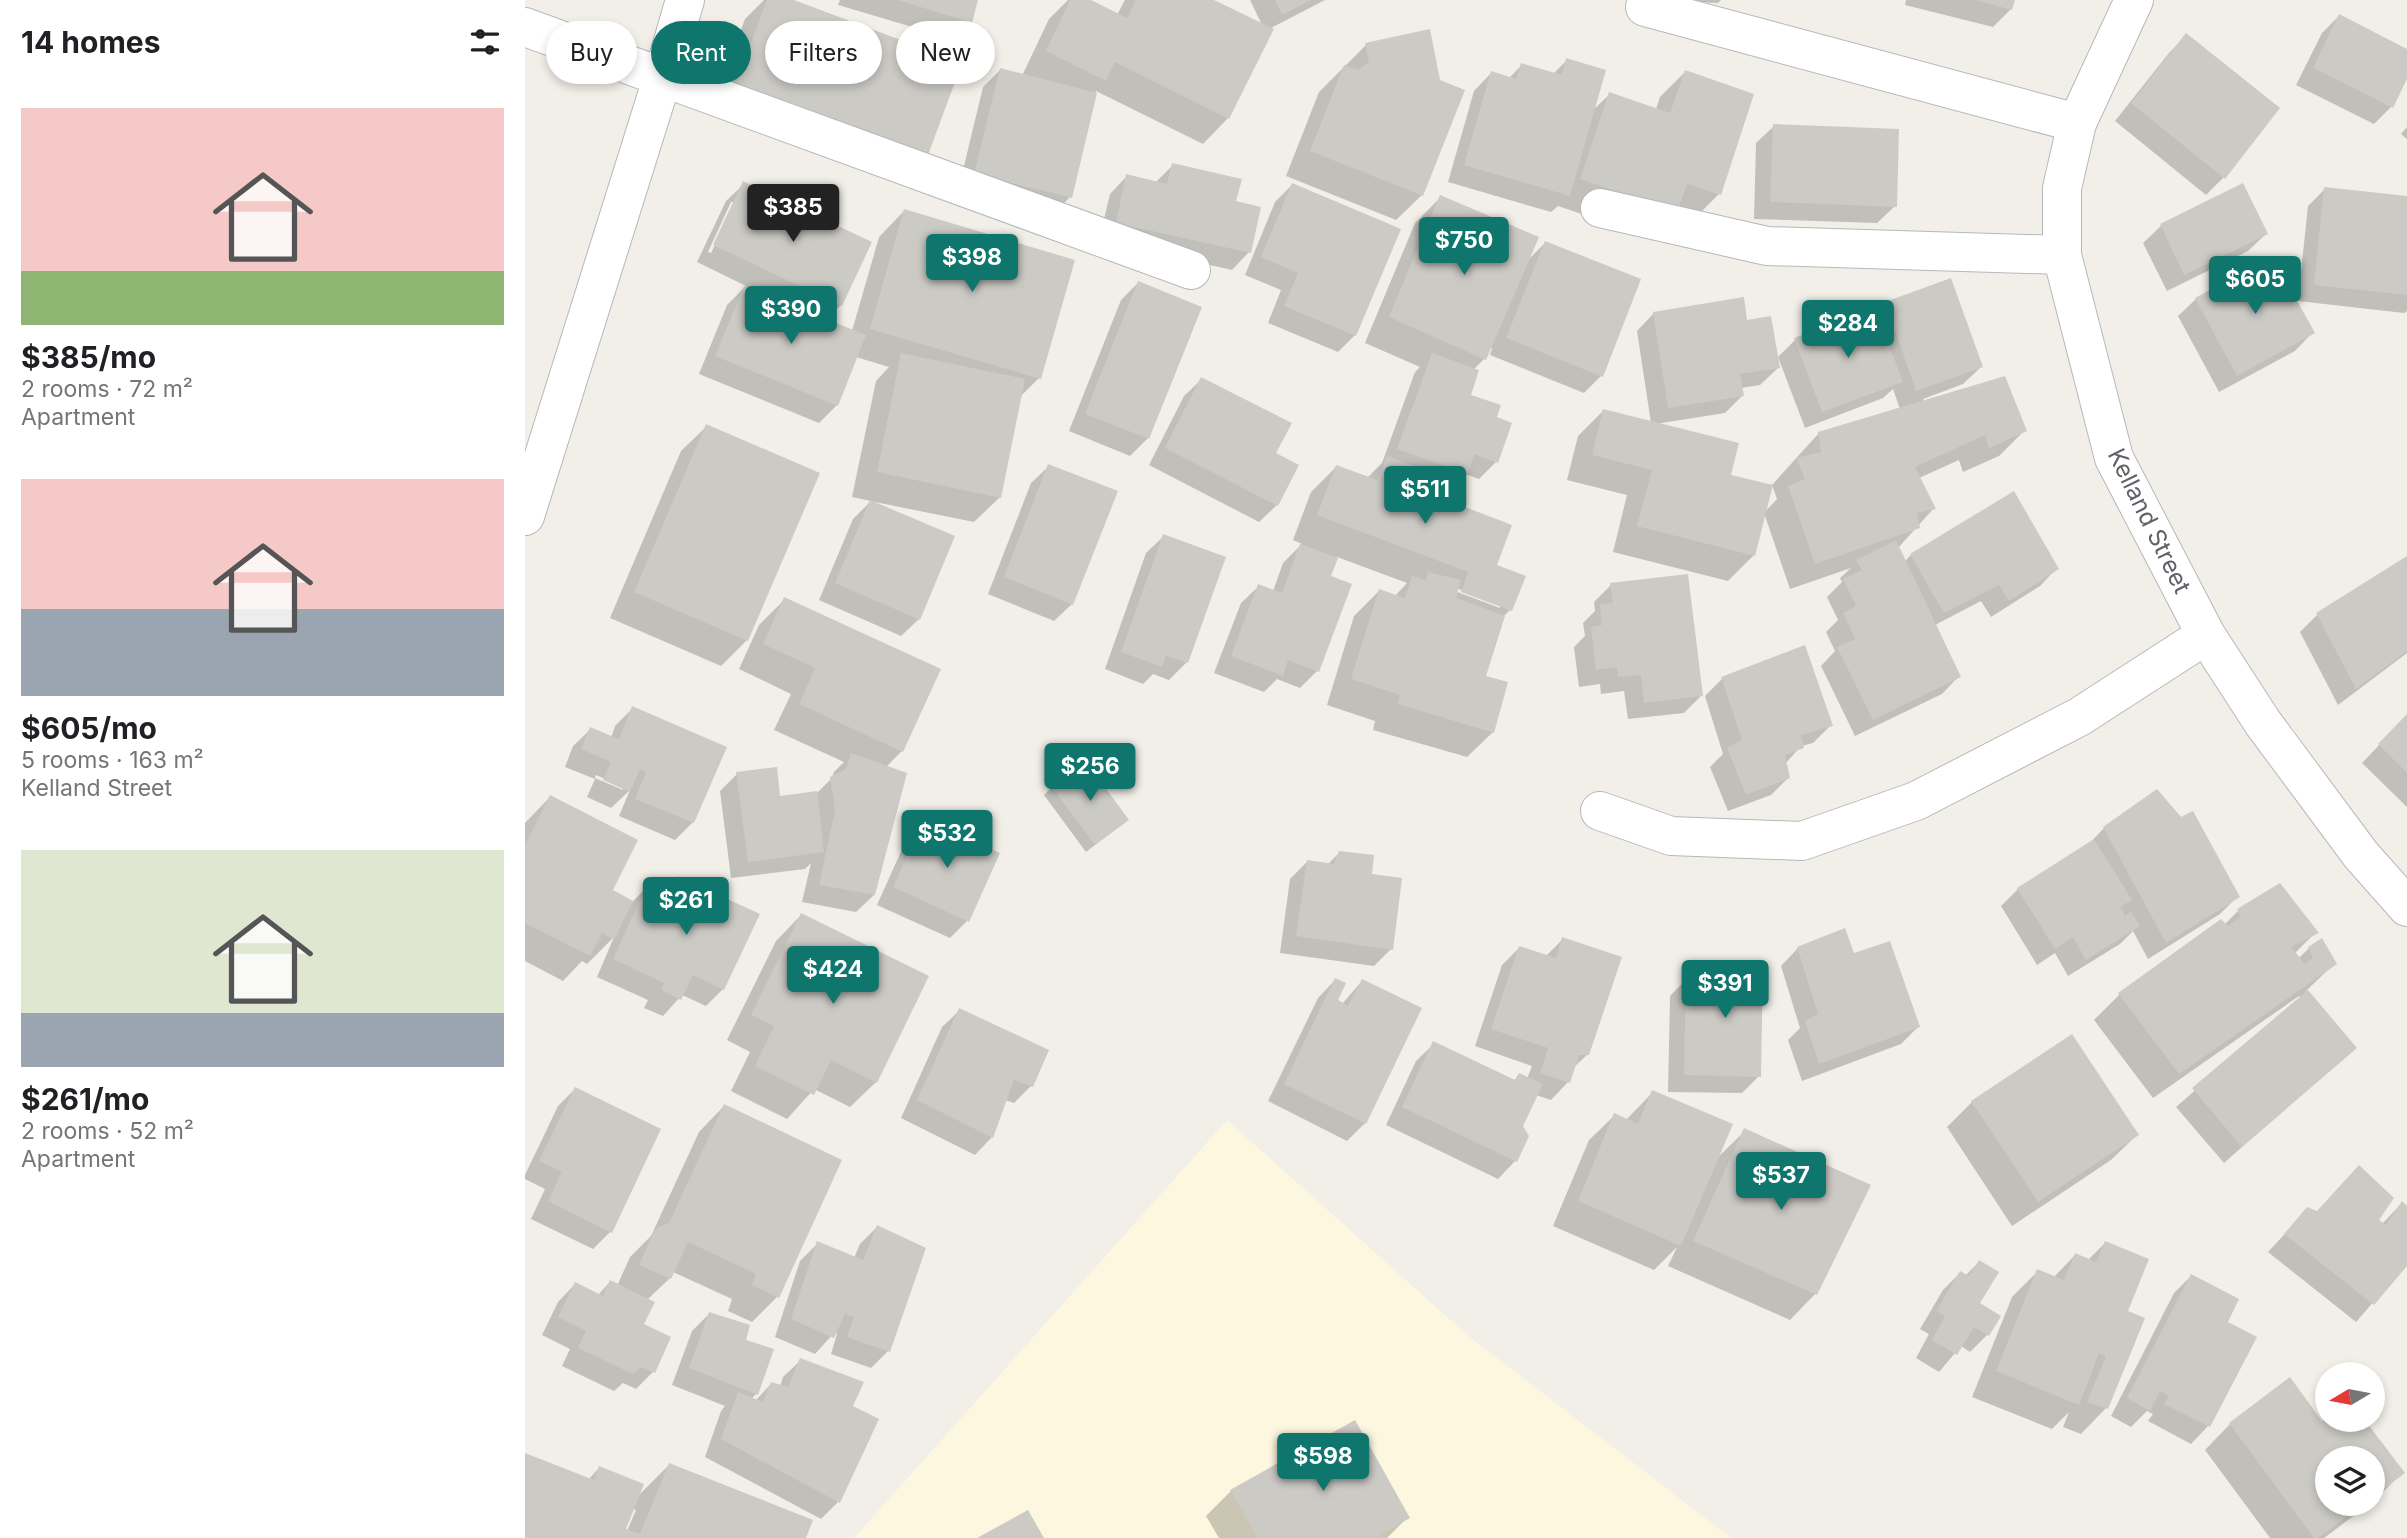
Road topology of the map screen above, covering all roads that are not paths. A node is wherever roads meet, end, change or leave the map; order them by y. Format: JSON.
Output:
{"nodes":[{"id":1,"x":685,"y":0,"type":"edge"},
{"id":2,"x":2134,"y":0,"type":"edge"},
{"id":3,"x":1645,"y":7,"type":"dead end"},
{"id":4,"x":679,"y":21,"type":"edge"},
{"id":5,"x":525,"y":27,"type":"edge"},
{"id":6,"x":651,"y":72,"type":"edge"},
{"id":7,"x":660,"y":84,"type":"edge"},
{"id":8,"x":685,"y":84,"type":"edge"},
{"id":9,"x":2077,"y":123,"type":"junction"},
{"id":10,"x":1600,"y":208,"type":"dead end"},
{"id":11,"x":2062,"y":256,"type":"junction"},
{"id":12,"x":1191,"y":270,"type":"dead end"},
{"id":13,"x":525,"y":516,"type":"edge"},
{"id":14,"x":2206,"y":635,"type":"junction"},
{"id":15,"x":1600,"y":811,"type":"dead end"},
{"id":16,"x":2407,"y":907,"type":"edge"}],
"edges":[{"from":1,"to":4,"type":"street"},
{"from":2,"to":9,"type":"street","name":"Kelland Street"},
{"from":3,"to":9,"type":"street"},
{"from":5,"to":6,"type":"street"},
{"from":7,"to":13,"type":"street"},
{"from":8,"to":12,"type":"street"},
{"from":9,"to":11,"type":"street","name":"Kelland Street"},
{"from":10,"to":11,"type":"street"},
{"from":11,"to":14,"type":"street","name":"Kelland Street"},
{"from":14,"to":15,"type":"street"},
{"from":14,"to":16,"type":"street","name":"Kelland Street"}]}
